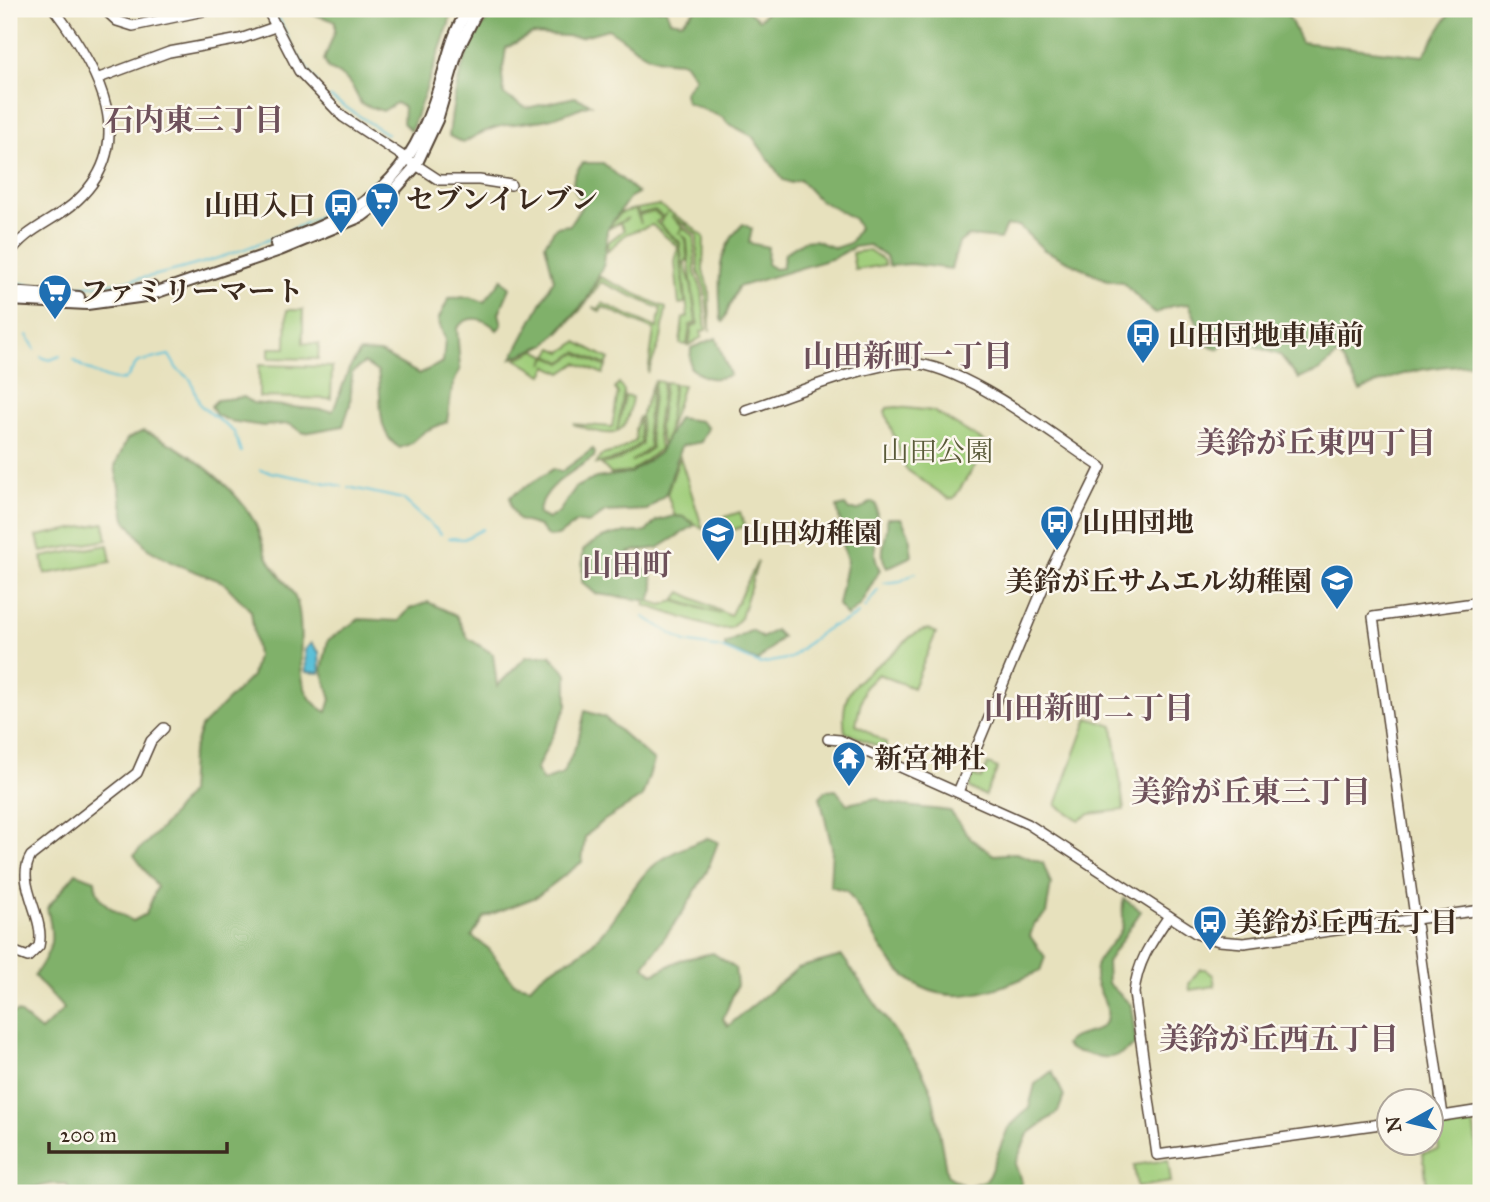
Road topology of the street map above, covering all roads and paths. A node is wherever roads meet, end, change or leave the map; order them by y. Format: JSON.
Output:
{"nodes":[{"id":1,"x":54,"y":9,"type":"edge"},
{"id":2,"x":104,"y":9,"type":"edge"},
{"id":3,"x":213,"y":9,"type":"edge"},
{"id":4,"x":267,"y":9,"type":"edge"},
{"id":5,"x":469,"y":9,"type":"edge"},
{"id":6,"x":478,"y":9,"type":"edge"},
{"id":7,"x":275,"y":27,"type":"junction"},
{"id":8,"x":99,"y":78,"type":"junction"},
{"id":9,"x":412,"y":164,"type":"junction"},
{"id":10,"x":511,"y":185,"type":"dead end"},
{"id":11,"x":9,"y":255,"type":"edge"},
{"id":12,"x":9,"y":292,"type":"edge"},
{"id":13,"x":9,"y":300,"type":"edge"},
{"id":14,"x":746,"y":410,"type":"dead end"},
{"id":15,"x":1481,"y":602,"type":"edge"},
{"id":16,"x":164,"y":728,"type":"dead end"},
{"id":17,"x":828,"y":739,"type":"dead end"},
{"id":18,"x":958,"y":792,"type":"junction"},
{"id":19,"x":1481,"y":910,"type":"edge"},
{"id":20,"x":1169,"y":916,"type":"junction"},
{"id":21,"x":1415,"y":920,"type":"junction"},
{"id":22,"x":9,"y":950,"type":"edge"},
{"id":23,"x":1439,"y":1086,"type":"edge"},
{"id":24,"x":1481,"y":1111,"type":"edge"},
{"id":25,"x":1444,"y":1116,"type":"edge"},
{"id":26,"x":1374,"y":1125,"type":"edge"}],
"edges":[{"from":1,"to":8,"type":"street"},
{"from":2,"to":3,"type":"street"},
{"from":4,"to":7,"type":"street"},
{"from":5,"to":9,"type":"main road"},
{"from":6,"to":9,"type":"main road"},
{"from":7,"to":8,"type":"street"},
{"from":7,"to":9,"type":"street"},
{"from":8,"to":11,"type":"street"},
{"from":9,"to":10,"type":"street"},
{"from":9,"to":12,"type":"main road"},
{"from":9,"to":13,"type":"main road"},
{"from":14,"to":18,"type":"street"},
{"from":15,"to":21,"type":"street"},
{"from":16,"to":22,"type":"street"},
{"from":17,"to":18,"type":"street"},
{"from":18,"to":20,"type":"street"},
{"from":19,"to":21,"type":"street"},
{"from":20,"to":21,"type":"street"},
{"from":20,"to":26,"type":"street"},
{"from":21,"to":23,"type":"street"},
{"from":24,"to":25,"type":"street"}]}
